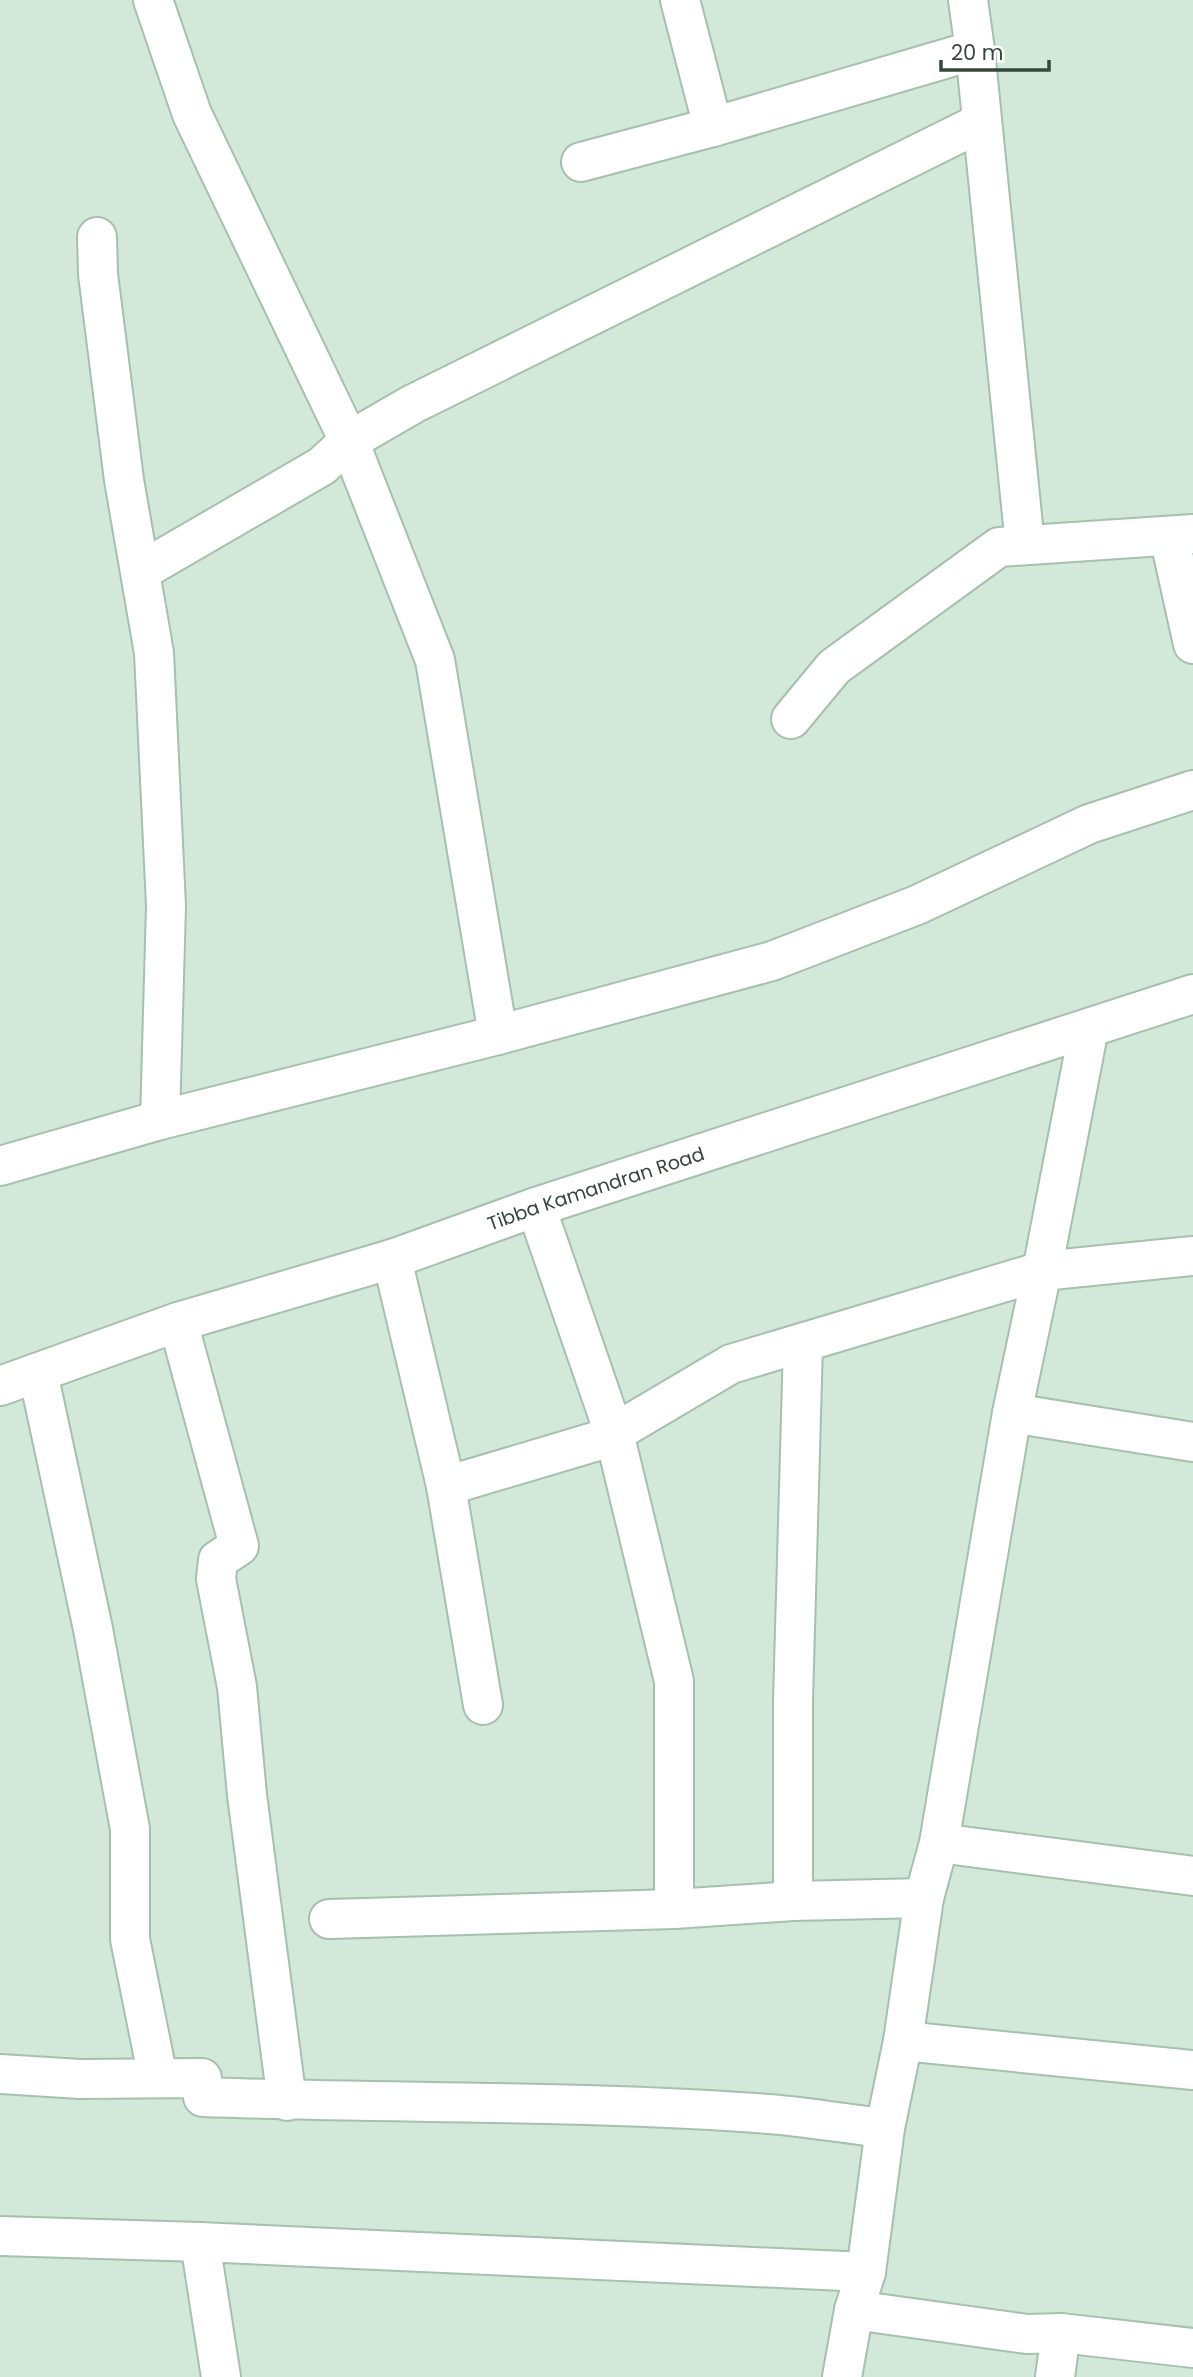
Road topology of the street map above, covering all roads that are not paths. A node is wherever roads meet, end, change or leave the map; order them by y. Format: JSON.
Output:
{"nodes":[{"id":1,"x":680,"y":0,"type":"edge"},
{"id":2,"x":968,"y":0,"type":"edge"},
{"id":3,"x":156,"y":1,"type":"edge"},
{"id":4,"x":975,"y":50,"type":"junction"},
{"id":5,"x":982,"y":122,"type":"junction"},
{"id":6,"x":713,"y":127,"type":"junction"},
{"id":7,"x":582,"y":162,"type":"dead end"},
{"id":8,"x":97,"y":237,"type":"dead end"},
{"id":9,"x":349,"y":441,"type":"junction"},
{"id":10,"x":1181,"y":535,"type":"edge"},
{"id":11,"x":1025,"y":545,"type":"junction"},
{"id":12,"x":141,"y":571,"type":"junction"},
{"id":13,"x":1193,"y":644,"type":"edge"},
{"id":14,"x":791,"y":719,"type":"dead end"},
{"id":15,"x":1193,"y":790,"type":"edge"},
{"id":16,"x":1193,"y":994,"type":"edge"},
{"id":17,"x":1089,"y":1028,"type":"junction"},
{"id":18,"x":498,"y":1035,"type":"junction"},
{"id":19,"x":160,"y":1120,"type":"junction"},
{"id":20,"x":0,"y":1166,"type":"edge"},
{"id":21,"x":536,"y":1207,"type":"junction"},
{"id":22,"x":1193,"y":1256,"type":"edge"},
{"id":23,"x":392,"y":1259,"type":"junction"},
{"id":24,"x":1042,"y":1271,"type":"junction"},
{"id":25,"x":178,"y":1322,"type":"junction"},
{"id":26,"x":803,"y":1344,"type":"junction"},
{"id":27,"x":38,"y":1373,"type":"junction"},
{"id":28,"x":0,"y":1386,"type":"edge"},
{"id":29,"x":1012,"y":1413,"type":"junction"},
{"id":30,"x":614,"y":1433,"type":"junction"},
{"id":31,"x":1193,"y":1442,"type":"edge"},
{"id":32,"x":446,"y":1486,"type":"junction"},
{"id":33,"x":483,"y":1705,"type":"dead end"},
{"id":34,"x":939,"y":1843,"type":"junction"},
{"id":35,"x":1193,"y":1876,"type":"edge"},
{"id":36,"x":924,"y":1898,"type":"junction"},
{"id":37,"x":793,"y":1902,"type":"junction"},
{"id":38,"x":674,"y":1909,"type":"junction"},
{"id":39,"x":329,"y":1919,"type":"dead end"},
{"id":40,"x":903,"y":2041,"type":"junction"},
{"id":41,"x":1193,"y":2070,"type":"edge"},
{"id":42,"x":0,"y":2074,"type":"edge"},
{"id":43,"x":158,"y":2078,"type":"junction"},
{"id":44,"x":287,"y":2101,"type":"junction"},
{"id":45,"x":885,"y":2128,"type":"junction"},
{"id":46,"x":0,"y":2236,"type":"edge"},
{"id":47,"x":200,"y":2242,"type":"junction"},
{"id":48,"x":866,"y":2272,"type":"junction"},
{"id":49,"x":854,"y":2310,"type":"junction"},
{"id":50,"x":1062,"y":2333,"type":"junction"},
{"id":51,"x":1193,"y":2348,"type":"edge"},
{"id":52,"x":221,"y":2377,"type":"edge"},
{"id":53,"x":842,"y":2377,"type":"edge"},
{"id":54,"x":1055,"y":2377,"type":"edge"}],
"edges":[{"from":1,"to":6,"type":"street"},
{"from":2,"to":4,"type":"street"},
{"from":3,"to":9,"type":"street"},
{"from":4,"to":5,"type":"street"},
{"from":4,"to":6,"type":"street"},
{"from":5,"to":9,"type":"street"},
{"from":5,"to":11,"type":"street"},
{"from":6,"to":7,"type":"street"},
{"from":8,"to":12,"type":"street"},
{"from":9,"to":12,"type":"street"},
{"from":9,"to":18,"type":"street"},
{"from":10,"to":11,"type":"street"},
{"from":10,"to":13,"type":"street"},
{"from":11,"to":14,"type":"street"},
{"from":12,"to":19,"type":"street"},
{"from":15,"to":18,"type":"street"},
{"from":16,"to":17,"type":"street","name":"Tibba Kamandran Road"},
{"from":17,"to":21,"type":"street","name":"Tibba Kamandran Road"},
{"from":17,"to":24,"type":"street"},
{"from":18,"to":19,"type":"street"},
{"from":19,"to":20,"type":"street"},
{"from":21,"to":23,"type":"street","name":"Tibba Kamandran Road"},
{"from":21,"to":30,"type":"street"},
{"from":22,"to":24,"type":"street"},
{"from":23,"to":25,"type":"street","name":"Tibba Kamandran Road"},
{"from":23,"to":32,"type":"street"},
{"from":24,"to":26,"type":"street"},
{"from":24,"to":29,"type":"street"},
{"from":25,"to":27,"type":"street","name":"Tibba Kamandran Road"},
{"from":25,"to":44,"type":"street"},
{"from":26,"to":30,"type":"street"},
{"from":26,"to":37,"type":"street"},
{"from":27,"to":28,"type":"street","name":"Tibba Kamandran Road"},
{"from":27,"to":43,"type":"street"},
{"from":29,"to":31,"type":"street"},
{"from":29,"to":34,"type":"street"},
{"from":30,"to":32,"type":"street"},
{"from":30,"to":38,"type":"street"},
{"from":32,"to":33,"type":"street"},
{"from":34,"to":35,"type":"street"},
{"from":34,"to":36,"type":"street"},
{"from":36,"to":37,"type":"street"},
{"from":36,"to":40,"type":"street"},
{"from":37,"to":38,"type":"street"},
{"from":38,"to":39,"type":"street"},
{"from":40,"to":41,"type":"street"},
{"from":40,"to":45,"type":"street"},
{"from":42,"to":43,"type":"street"},
{"from":43,"to":44,"type":"street"},
{"from":44,"to":45,"type":"street"},
{"from":45,"to":48,"type":"street"},
{"from":46,"to":47,"type":"street"},
{"from":47,"to":48,"type":"street"},
{"from":47,"to":52,"type":"street"},
{"from":48,"to":49,"type":"street"},
{"from":49,"to":50,"type":"street"},
{"from":49,"to":53,"type":"street"},
{"from":50,"to":51,"type":"street"},
{"from":50,"to":54,"type":"street"}]}
